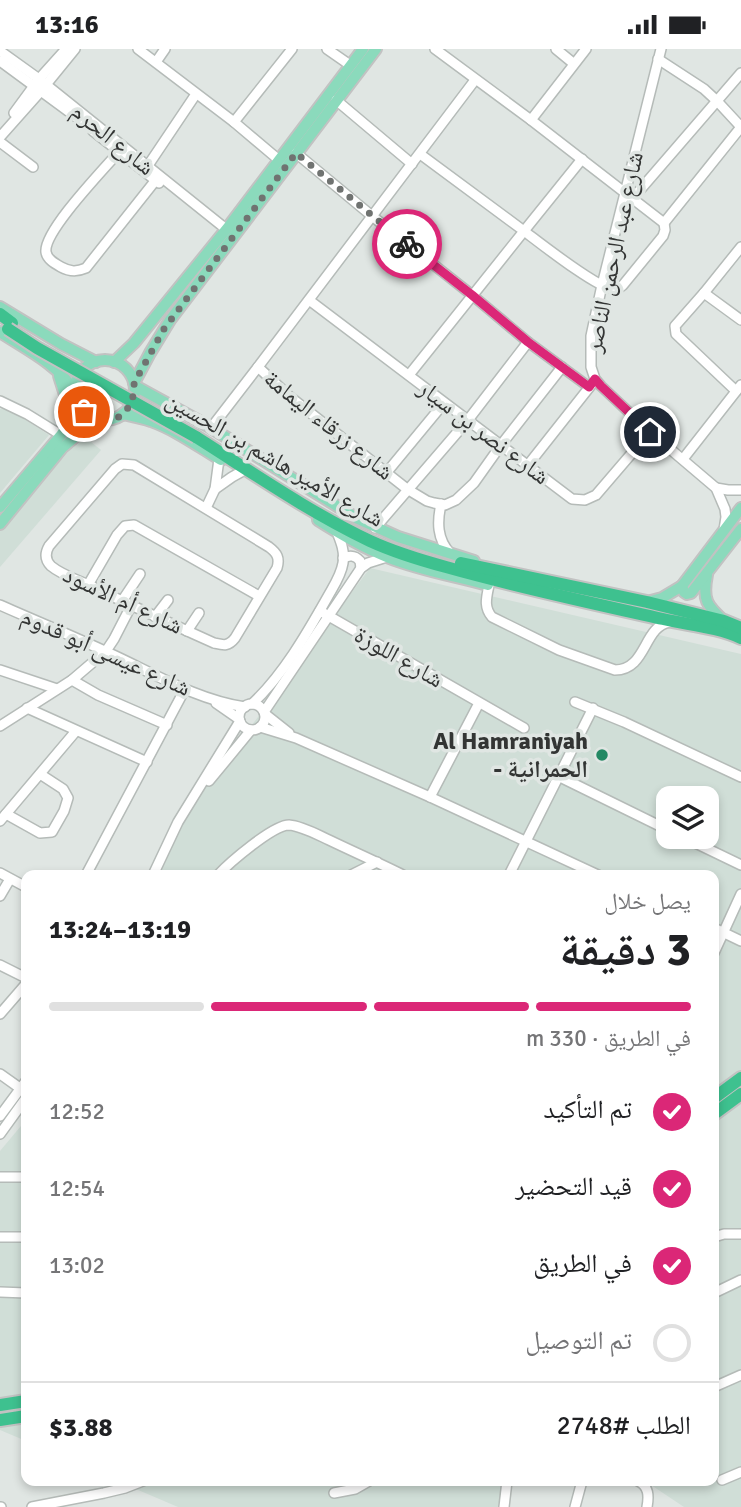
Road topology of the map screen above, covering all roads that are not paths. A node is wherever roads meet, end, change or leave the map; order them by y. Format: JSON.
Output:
{"nodes":[{"id":1,"x":66,"y":49,"type":"edge"},
{"id":2,"x":75,"y":49,"type":"edge"},
{"id":3,"x":138,"y":49,"type":"edge"},
{"id":4,"x":165,"y":49,"type":"edge"},
{"id":5,"x":292,"y":49,"type":"edge"},
{"id":6,"x":327,"y":49,"type":"edge"},
{"id":7,"x":363,"y":49,"type":"edge"},
{"id":8,"x":376,"y":49,"type":"edge"},
{"id":9,"x":435,"y":49,"type":"edge"},
{"id":10,"x":556,"y":49,"type":"edge"},
{"id":11,"x":586,"y":49,"type":"edge"},
{"id":12,"x":661,"y":49,"type":"edge"},
{"id":13,"x":0,"y":51,"type":"edge"},
{"id":14,"x":658,"y":59,"type":"junction"},
{"id":15,"x":0,"y":61,"type":"edge"},
{"id":16,"x":156,"y":62,"type":"junction"},
{"id":17,"x":573,"y":63,"type":"junction"},
{"id":18,"x":350,"y":65,"type":"junction"},
{"id":19,"x":741,"y":73,"type":"edge"},
{"id":20,"x":475,"y":80,"type":"junction"},
{"id":21,"x":40,"y":85,"type":"junction"},
{"id":22,"x":196,"y":94,"type":"junction"},
{"id":23,"x":336,"y":100,"type":"junction"},
{"id":24,"x":717,"y":101,"type":"junction"},
{"id":25,"x":531,"y":120,"type":"junction"},
{"id":26,"x":234,"y":122,"type":"junction"},
{"id":27,"x":741,"y":127,"type":"edge"},
{"id":28,"x":0,"y":131,"type":"edge"},
{"id":29,"x":0,"y":139,"type":"edge"},
{"id":30,"x":121,"y":149,"type":"junction"},
{"id":31,"x":296,"y":153,"type":"junction"},
{"id":32,"x":420,"y":154,"type":"junction"},
{"id":33,"x":582,"y":159,"type":"junction"},
{"id":34,"x":279,"y":160,"type":"junction"},
{"id":35,"x":412,"y":164,"type":"junction"},
{"id":36,"x":33,"y":167,"type":"dead end"},
{"id":37,"x":146,"y":168,"type":"junction"},
{"id":38,"x":157,"y":178,"type":"junction"},
{"id":39,"x":629,"y":195,"type":"junction"},
{"id":40,"x":372,"y":216,"type":"junction"},
{"id":41,"x":664,"y":223,"type":"junction"},
{"id":42,"x":524,"y":231,"type":"junction"},
{"id":43,"x":224,"y":232,"type":"junction"},
{"id":44,"x":741,"y":247,"type":"edge"},
{"id":45,"x":602,"y":285,"type":"junction"},
{"id":46,"x":704,"y":293,"type":"junction"},
{"id":47,"x":472,"y":295,"type":"junction"},
{"id":48,"x":309,"y":300,"type":"junction"},
{"id":49,"x":0,"y":307,"type":"edge"},
{"id":50,"x":0,"y":314,"type":"edge"},
{"id":51,"x":741,"y":320,"type":"edge"},
{"id":52,"x":5,"y":327,"type":"edge"},
{"id":53,"x":134,"y":342,"type":"junction"},
{"id":54,"x":528,"y":342,"type":"junction"},
{"id":55,"x":61,"y":344,"type":"junction"},
{"id":56,"x":147,"y":358,"type":"junction"},
{"id":57,"x":96,"y":362,"type":"junction"},
{"id":58,"x":114,"y":362,"type":"junction"},
{"id":59,"x":258,"y":367,"type":"junction"},
{"id":60,"x":562,"y":367,"type":"junction"},
{"id":61,"x":53,"y":368,"type":"junction"},
{"id":62,"x":409,"y":375,"type":"junction"},
{"id":63,"x":592,"y":383,"type":"junction"},
{"id":64,"x":134,"y":385,"type":"junction"},
{"id":65,"x":739,"y":388,"type":"edge"},
{"id":66,"x":74,"y":390,"type":"junction"},
{"id":67,"x":162,"y":400,"type":"junction"},
{"id":68,"x":0,"y":402,"type":"edge"},
{"id":69,"x":77,"y":403,"type":"junction"},
{"id":70,"x":444,"y":403,"type":"junction"},
{"id":71,"x":123,"y":414,"type":"junction"},
{"id":72,"x":148,"y":420,"type":"junction"},
{"id":73,"x":468,"y":420,"type":"junction"},
{"id":74,"x":106,"y":421,"type":"junction"},
{"id":75,"x":65,"y":429,"type":"junction"},
{"id":76,"x":81,"y":432,"type":"junction"},
{"id":77,"x":202,"y":432,"type":"junction"},
{"id":78,"x":650,"y":432,"type":"junction"},
{"id":79,"x":501,"y":445,"type":"junction"},
{"id":80,"x":219,"y":459,"type":"junction"},
{"id":81,"x":683,"y":459,"type":"junction"},
{"id":82,"x":528,"y":465,"type":"junction"},
{"id":83,"x":241,"y":472,"type":"junction"},
{"id":84,"x":387,"y":472,"type":"junction"},
{"id":85,"x":716,"y":488,"type":"junction"},
{"id":86,"x":215,"y":489,"type":"junction"},
{"id":87,"x":408,"y":489,"type":"junction"},
{"id":88,"x":741,"y":490,"type":"edge"},
{"id":89,"x":441,"y":505,"type":"junction"},
{"id":90,"x":0,"y":507,"type":"edge"},
{"id":91,"x":205,"y":508,"type":"junction"},
{"id":92,"x":741,"y":508,"type":"edge"},
{"id":93,"x":0,"y":524,"type":"edge"},
{"id":94,"x":375,"y":528,"type":"junction"},
{"id":95,"x":741,"y":529,"type":"edge"},
{"id":96,"x":724,"y":530,"type":"junction"},
{"id":97,"x":337,"y":531,"type":"junction"},
{"id":98,"x":450,"y":553,"type":"junction"},
{"id":99,"x":387,"y":557,"type":"junction"},
{"id":100,"x":343,"y":558,"type":"junction"},
{"id":101,"x":361,"y":568,"type":"junction"},
{"id":102,"x":489,"y":569,"type":"junction"},
{"id":103,"x":708,"y":573,"type":"junction"},
{"id":104,"x":140,"y":574,"type":"dead end"},
{"id":105,"x":503,"y":581,"type":"junction"},
{"id":106,"x":88,"y":585,"type":"junction"},
{"id":107,"x":489,"y":585,"type":"junction"},
{"id":108,"x":682,"y":586,"type":"junction"},
{"id":109,"x":259,"y":596,"type":"junction"},
{"id":110,"x":168,"y":600,"type":"dead end"},
{"id":111,"x":647,"y":602,"type":"junction"},
{"id":112,"x":126,"y":604,"type":"junction"},
{"id":113,"x":0,"y":605,"type":"edge"},
{"id":114,"x":199,"y":613,"type":"dead end"},
{"id":115,"x":324,"y":613,"type":"junction"},
{"id":116,"x":155,"y":617,"type":"junction"},
{"id":117,"x":724,"y":621,"type":"junction"},
{"id":118,"x":655,"y":623,"type":"junction"},
{"id":119,"x":741,"y":628,"type":"edge"},
{"id":120,"x":187,"y":631,"type":"junction"},
{"id":121,"x":741,"y":638,"type":"edge"},
{"id":122,"x":106,"y":651,"type":"junction"},
{"id":123,"x":0,"y":670,"type":"edge"},
{"id":124,"x":72,"y":680,"type":"junction"},
{"id":125,"x":57,"y":689,"type":"junction"},
{"id":126,"x":185,"y":689,"type":"junction"},
{"id":127,"x":212,"y":700,"type":"junction"},
{"id":128,"x":575,"y":702,"type":"dead end"},
{"id":129,"x":479,"y":703,"type":"junction"},
{"id":130,"x":248,"y":705,"type":"junction"},
{"id":131,"x":27,"y":708,"type":"junction"},
{"id":132,"x":593,"y":708,"type":"junction"},
{"id":133,"x":264,"y":713,"type":"junction"},
{"id":134,"x":240,"y":720,"type":"junction"},
{"id":135,"x":167,"y":725,"type":"junction"},
{"id":136,"x":0,"y":726,"type":"edge"},
{"id":137,"x":524,"y":728,"type":"dead end"},
{"id":138,"x":256,"y":729,"type":"junction"},
{"id":139,"x":76,"y":731,"type":"junction"},
{"id":140,"x":296,"y":738,"type":"junction"},
{"id":141,"x":148,"y":762,"type":"junction"},
{"id":142,"x":40,"y":773,"type":"junction"},
{"id":143,"x":560,"y":777,"type":"junction"},
{"id":144,"x":741,"y":777,"type":"edge"},
{"id":145,"x":430,"y":797,"type":"junction"},
{"id":146,"x":3,"y":817,"type":"edge"},
{"id":147,"x":656,"y":823,"type":"edge"},
{"id":148,"x":525,"y":842,"type":"junction"},
{"id":149,"x":708,"y":849,"type":"edge"},
{"id":150,"x":377,"y":862,"type":"junction"},
{"id":151,"x":741,"y":865,"type":"edge"},
{"id":152,"x":89,"y":870,"type":"edge"},
{"id":153,"x":158,"y":870,"type":"edge"},
{"id":154,"x":159,"y":870,"type":"edge"},
{"id":155,"x":223,"y":870,"type":"edge"},
{"id":156,"x":361,"y":870,"type":"edge"},
{"id":157,"x":393,"y":870,"type":"edge"},
{"id":158,"x":511,"y":870,"type":"edge"},
{"id":159,"x":587,"y":870,"type":"edge"},
{"id":160,"x":0,"y":873,"type":"edge"},
{"id":161,"x":10,"y":879,"type":"junction"},
{"id":162,"x":21,"y":884,"type":"edge"},
{"id":163,"x":741,"y":894,"type":"edge"},
{"id":164,"x":0,"y":895,"type":"edge"},
{"id":165,"x":719,"y":930,"type":"edge"},
{"id":166,"x":724,"y":933,"type":"junction"},
{"id":167,"x":741,"y":941,"type":"edge"},
{"id":168,"x":719,"y":943,"type":"edge"},
{"id":169,"x":0,"y":965,"type":"edge"},
{"id":170,"x":21,"y":976,"type":"edge"},
{"id":171,"x":21,"y":990,"type":"edge"},
{"id":172,"x":0,"y":1014,"type":"edge"},
{"id":173,"x":0,"y":1074,"type":"edge"},
{"id":174,"x":741,"y":1078,"type":"edge"},
{"id":175,"x":21,"y":1088,"type":"edge"},
{"id":176,"x":21,"y":1094,"type":"edge"},
{"id":177,"x":719,"y":1094,"type":"edge"},
{"id":178,"x":741,"y":1094,"type":"edge"},
{"id":179,"x":21,"y":1101,"type":"edge"},
{"id":180,"x":8,"y":1105,"type":"junction"},
{"id":181,"x":719,"y":1110,"type":"edge"},
{"id":182,"x":16,"y":1113,"type":"junction"},
{"id":183,"x":0,"y":1116,"type":"edge"},
{"id":184,"x":21,"y":1116,"type":"edge"},
{"id":185,"x":0,"y":1134,"type":"edge"},
{"id":186,"x":0,"y":1177,"type":"edge"},
{"id":187,"x":21,"y":1178,"type":"edge"},
{"id":188,"x":741,"y":1234,"type":"edge"},
{"id":189,"x":719,"y":1236,"type":"edge"},
{"id":190,"x":0,"y":1237,"type":"edge"},
{"id":191,"x":21,"y":1237,"type":"edge"},
{"id":192,"x":741,"y":1280,"type":"edge"},
{"id":193,"x":719,"y":1291,"type":"edge"},
{"id":194,"x":0,"y":1292,"type":"edge"},
{"id":195,"x":21,"y":1293,"type":"edge"},
{"id":196,"x":741,"y":1375,"type":"edge"},
{"id":197,"x":719,"y":1385,"type":"edge"},
{"id":198,"x":21,"y":1402,"type":"edge"},
{"id":199,"x":0,"y":1405,"type":"edge"},
{"id":200,"x":21,"y":1417,"type":"edge"},
{"id":201,"x":0,"y":1420,"type":"edge"},
{"id":202,"x":741,"y":1472,"type":"edge"},
{"id":203,"x":722,"y":1480,"type":"dead end"},
{"id":204,"x":130,"y":1486,"type":"edge"},
{"id":205,"x":360,"y":1486,"type":"edge"},
{"id":206,"x":506,"y":1486,"type":"edge"},
{"id":207,"x":581,"y":1486,"type":"edge"},
{"id":208,"x":645,"y":1486,"type":"edge"},
{"id":209,"x":334,"y":1493,"type":"dead end"},
{"id":210,"x":32,"y":1507,"type":"edge"},
{"id":211,"x":504,"y":1507,"type":"edge"},
{"id":212,"x":575,"y":1507,"type":"edge"},
{"id":213,"x":648,"y":1507,"type":"edge"}],
"edges":[{"from":1,"to":21,"type":"street"},
{"from":2,"to":21,"type":"street"},
{"from":3,"to":16,"type":"street"},
{"from":4,"to":16,"type":"street"},
{"from":5,"to":26,"type":"street"},
{"from":6,"to":18,"type":"street"},
{"from":7,"to":18,"type":"main road"},
{"from":8,"to":23,"type":"main road"},
{"from":9,"to":20,"type":"street"},
{"from":10,"to":17,"type":"street"},
{"from":11,"to":17,"type":"street"},
{"from":12,"to":14,"type":"street","name":"شارع عبد الرحمن الناصر"},
{"from":13,"to":21,"type":"street","name":"شارع الحرم"},
{"from":14,"to":24,"type":"street"},
{"from":14,"to":39,"type":"street","name":"شارع عبد الرحمن الناصر"},
{"from":15,"to":21,"type":"street","name":"شارع الحرم"},
{"from":16,"to":22,"type":"street"},
{"from":17,"to":25,"type":"street"},
{"from":18,"to":34,"type":"main road"},
{"from":19,"to":24,"type":"street"},
{"from":20,"to":25,"type":"street"},
{"from":20,"to":32,"type":"street","name":"شارع زرقاء اليمامة"},
{"from":21,"to":28,"type":"street"},
{"from":21,"to":29,"type":"street"},
{"from":21,"to":30,"type":"street","name":"شارع الحرم"},
{"from":22,"to":26,"type":"street"},
{"from":22,"to":37,"type":"street"},
{"from":23,"to":31,"type":"main road"},
{"from":23,"to":35,"type":"street"},
{"from":24,"to":27,"type":"street"},
{"from":24,"to":39,"type":"street"},
{"from":25,"to":33,"type":"street"},
{"from":26,"to":34,"type":"street"},
{"from":27,"to":41,"type":"street"},
{"from":29,"to":36,"type":"street"},
{"from":30,"to":37,"type":"street","name":"شارع الحرم"},
{"from":30,"to":38,"type":"street"},
{"from":31,"to":40,"type":"street"},
{"from":31,"to":56,"type":"main road"},
{"from":32,"to":35,"type":"street","name":"شارع زرقاء اليمامة"},
{"from":32,"to":42,"type":"street"},
{"from":33,"to":39,"type":"street"},
{"from":33,"to":42,"type":"street"},
{"from":34,"to":43,"type":"main road"},
{"from":35,"to":40,"type":"street","name":"شارع زرقاء اليمامة"},
{"from":37,"to":38,"type":"street","name":"شارع الحرم"},
{"from":38,"to":43,"type":"street","name":"شارع الحرم"},
{"from":39,"to":41,"type":"street"},
{"from":39,"to":45,"type":"street","name":"شارع عبد الرحمن الناصر"},
{"from":40,"to":47,"type":"street"},
{"from":40,"to":48,"type":"street","name":"شارع زرقاء اليمامة"},
{"from":41,"to":45,"type":"street"},
{"from":42,"to":45,"type":"street"},
{"from":42,"to":47,"type":"street"},
{"from":43,"to":53,"type":"main road"},
{"from":44,"to":46,"type":"street"},
{"from":45,"to":63,"type":"street","name":"شارع عبد الرحمن الناصر"},
{"from":46,"to":51,"type":"street"},
{"from":46,"to":65,"type":"street"},
{"from":47,"to":54,"type":"street"},
{"from":47,"to":62,"type":"street"},
{"from":48,"to":59,"type":"street","name":"شارع زرقاء اليمامة"},
{"from":48,"to":62,"type":"street","name":"شارع نصر بن سيار"},
{"from":49,"to":55,"type":"main road"},
{"from":50,"to":52,"type":"highway","name":"شارع الأمير هاشم بن الحسين"},
{"from":52,"to":61,"type":"main road","name":"شارع الأمير هاشم بن الحسين"},
{"from":52,"to":77,"type":"highway","name":"شارع الأمير هاشم بن الحسين","bridge":true},
{"from":53,"to":56,"type":"main road"},
{"from":53,"to":58,"type":"main road"},
{"from":54,"to":60,"type":"street"},
{"from":54,"to":73,"type":"street"},
{"from":55,"to":57,"type":"main road"},
{"from":55,"to":61,"type":"main road"},
{"from":56,"to":64,"type":"main road"},
{"from":56,"to":67,"type":"main road"},
{"from":57,"to":58,"type":"main road"},
{"from":57,"to":66,"type":"main road"},
{"from":58,"to":64,"type":"main road"},
{"from":59,"to":77,"type":"street"},
{"from":59,"to":84,"type":"street","name":"شارع زرقاء اليمامة"},
{"from":60,"to":63,"type":"street"},
{"from":60,"to":79,"type":"street"},
{"from":61,"to":66,"type":"main road","name":"شارع الأمير هاشم بن الحسين"},
{"from":61,"to":75,"type":"main road"},
{"from":62,"to":70,"type":"street","name":"شارع نصر بن سيار"},
{"from":63,"to":78,"type":"street","name":"شارع عبد الرحمن الناصر"},
{"from":63,"to":82,"type":"street"},
{"from":64,"to":67,"type":"main road","name":"شارع الأمير هاشم بن الحسين"},
{"from":64,"to":71,"type":"main road"},
{"from":65,"to":81,"type":"street"},
{"from":66,"to":69,"type":"main road"},
{"from":67,"to":72,"type":"main road"},
{"from":67,"to":77,"type":"main road","name":"شارع الأمير هاشم بن الحسين"},
{"from":68,"to":75,"type":"street"},
{"from":69,"to":74,"type":"main road"},
{"from":69,"to":75,"type":"main road"},
{"from":70,"to":73,"type":"street","name":"شارع نصر بن سيار"},
{"from":70,"to":84,"type":"street"},
{"from":71,"to":72,"type":"main road","name":"شارع الأمير هاشم بن الحسين"},
{"from":71,"to":74,"type":"main road"},
{"from":72,"to":80,"type":"main road","name":"شارع الأمير هاشم بن الحسين"},
{"from":73,"to":79,"type":"street","name":"شارع نصر بن سيار"},
{"from":73,"to":87,"type":"street"},
{"from":74,"to":76,"type":"main road"},
{"from":75,"to":76,"type":"main road"},
{"from":75,"to":90,"type":"main road"},
{"from":76,"to":93,"type":"main road"},
{"from":77,"to":94,"type":"main road","name":"شارع الأمير هاشم بن الحسين"},
{"from":77,"to":102,"type":"highway","name":"شارع الأمير هاشم بن الحسين"},
{"from":77,"to":105,"type":"highway","name":"شارع الأمير هاشم بن الحسين"},
{"from":78,"to":81,"type":"street","name":"شارع عبد الرحمن الناصر"},
{"from":78,"to":82,"type":"street","name":"شارع نصر بن سيار"},
{"from":79,"to":82,"type":"street","name":"شارع نصر بن سيار"},
{"from":79,"to":89,"type":"street"},
{"from":80,"to":83,"type":"main road","name":"شارع الأمير هاشم بن الحسين"},
{"from":80,"to":86,"type":"street"},
{"from":81,"to":85,"type":"street","name":"شارع عبد الرحمن الناصر"},
{"from":83,"to":86,"type":"street"},
{"from":83,"to":97,"type":"main road","name":"شارع الأمير هاشم بن الحسين"},
{"from":84,"to":87,"type":"street","name":"شارع زرقاء اليمامة"},
{"from":85,"to":88,"type":"street"},
{"from":85,"to":96,"type":"street"},
{"from":86,"to":91,"type":"street"},
{"from":87,"to":89,"type":"street","name":"شارع زرقاء اليمامة"},
{"from":87,"to":94,"type":"street"},
{"from":89,"to":98,"type":"street"},
{"from":91,"to":106,"type":"street","name":"شارع أم الأسود"},
{"from":91,"to":109,"type":"street","name":"شارع أم الأسود"},
{"from":92,"to":96,"type":"main road"},
{"from":94,"to":98,"type":"main road","name":"شارع الأمير هاشم بن الحسين"},
{"from":95,"to":103,"type":"main road"},
{"from":96,"to":108,"type":"main road"},
{"from":97,"to":99,"type":"main road","name":"شارع الأمير هاشم بن الحسين"},
{"from":97,"to":100,"type":"street"},
{"from":98,"to":102,"type":"main road","name":"شارع الأمير هاشم بن الحسين"},
{"from":99,"to":101,"type":"street"},
{"from":99,"to":107,"type":"main road","name":"شارع الأمير هاشم بن الحسين"},
{"from":100,"to":101,"type":"street"},
{"from":100,"to":115,"type":"street"},
{"from":101,"to":115,"type":"street"},
{"from":102,"to":111,"type":"highway","name":"شارع الأمير هاشم بن الحسين"},
{"from":103,"to":108,"type":"main road"},
{"from":103,"to":117,"type":"main road"},
{"from":104,"to":112,"type":"street"},
{"from":105,"to":107,"type":"main road","name":"شارع الأمير هاشم بن الحسين"},
{"from":105,"to":118,"type":"highway","name":"شارع الأمير هاشم بن الحسين"},
{"from":106,"to":109,"type":"street"},
{"from":106,"to":112,"type":"street","name":"شارع أم الأسود"},
{"from":107,"to":118,"type":"street"},
{"from":108,"to":111,"type":"main road"},
{"from":109,"to":120,"type":"street","name":"شارع أم الأسود"},
{"from":110,"to":116,"type":"street"},
{"from":111,"to":117,"type":"highway","name":"شارع الأمير هاشم بن الحسين"},
{"from":112,"to":116,"type":"street","name":"شارع أم الأسود"},
{"from":112,"to":122,"type":"street"},
{"from":113,"to":122,"type":"street","name":"شارع عيسى أبو قدوم"},
{"from":114,"to":120,"type":"street"},
{"from":115,"to":129,"type":"street","name":"شارع اللوزة"},
{"from":115,"to":130,"type":"street"},
{"from":115,"to":133,"type":"street"},
{"from":116,"to":120,"type":"street","name":"شارع أم الأسود"},
{"from":117,"to":119,"type":"highway","name":"شارع الأمير هاشم بن الحسين"},
{"from":118,"to":121,"type":"highway","name":"شارع الأمير هاشم بن الحسين"},
{"from":122,"to":124,"type":"street"},
{"from":122,"to":126,"type":"street","name":"شارع عيسى أبو قدوم"},
{"from":123,"to":125,"type":"street"},
{"from":124,"to":125,"type":"street"},
{"from":124,"to":135,"type":"street"},
{"from":125,"to":131,"type":"street"},
{"from":126,"to":127,"type":"street","name":"شارع عيسى أبو قدوم"},
{"from":126,"to":135,"type":"street"},
{"from":127,"to":130,"type":"street","name":"شارع عيسى أبو قدوم"},
{"from":127,"to":134,"type":"street","name":"شارع عيسى أبو قدوم"},
{"from":128,"to":132,"type":"street"},
{"from":129,"to":137,"type":"street","name":"شارع اللوزة"},
{"from":129,"to":145,"type":"street"},
{"from":130,"to":133,"type":"street"},
{"from":130,"to":134,"type":"street"},
{"from":131,"to":136,"type":"street"},
{"from":131,"to":139,"type":"street"},
{"from":132,"to":143,"type":"street"},
{"from":132,"to":144,"type":"street"},
{"from":133,"to":138,"type":"street"},
{"from":133,"to":140,"type":"street"},
{"from":134,"to":138,"type":"street"},
{"from":134,"to":153,"type":"street"},
{"from":135,"to":141,"type":"street"},
{"from":138,"to":140,"type":"street"},
{"from":138,"to":154,"type":"street"},
{"from":139,"to":141,"type":"street"},
{"from":139,"to":142,"type":"street"},
{"from":140,"to":145,"type":"street"},
{"from":141,"to":152,"type":"street"},
{"from":142,"to":146,"type":"street"},
{"from":142,"to":146,"type":"street"},
{"from":143,"to":147,"type":"street"},
{"from":143,"to":148,"type":"street"},
{"from":145,"to":148,"type":"street"},
{"from":148,"to":158,"type":"street"},
{"from":148,"to":159,"type":"street"},
{"from":149,"to":151,"type":"street"},
{"from":150,"to":155,"type":"street"},
{"from":150,"to":156,"type":"street"},
{"from":150,"to":157,"type":"street"},
{"from":160,"to":161,"type":"street"},
{"from":161,"to":162,"type":"street"},
{"from":161,"to":164,"type":"street"},
{"from":163,"to":166,"type":"street"},
{"from":165,"to":166,"type":"street"},
{"from":166,"to":167,"type":"street"},
{"from":166,"to":168,"type":"street"},
{"from":169,"to":170,"type":"street"},
{"from":171,"to":172,"type":"street"},
{"from":173,"to":175,"type":"street"},
{"from":174,"to":177,"type":"highway"},
{"from":176,"to":180,"type":"street"},
{"from":178,"to":181,"type":"highway"},
{"from":179,"to":182,"type":"street"},
{"from":180,"to":182,"type":"street"},
{"from":180,"to":183,"type":"street"},
{"from":182,"to":184,"type":"street"},
{"from":182,"to":185,"type":"street"},
{"from":186,"to":187,"type":"street"},
{"from":188,"to":189,"type":"street"},
{"from":190,"to":191,"type":"street"},
{"from":192,"to":193,"type":"street"},
{"from":194,"to":195,"type":"street"},
{"from":196,"to":197,"type":"street"},
{"from":198,"to":199,"type":"highway"},
{"from":200,"to":201,"type":"highway"},
{"from":202,"to":203,"type":"street"},
{"from":204,"to":210,"type":"street"},
{"from":205,"to":209,"type":"street"},
{"from":206,"to":211,"type":"street"},
{"from":207,"to":212,"type":"street"},
{"from":208,"to":213,"type":"street"}]}
